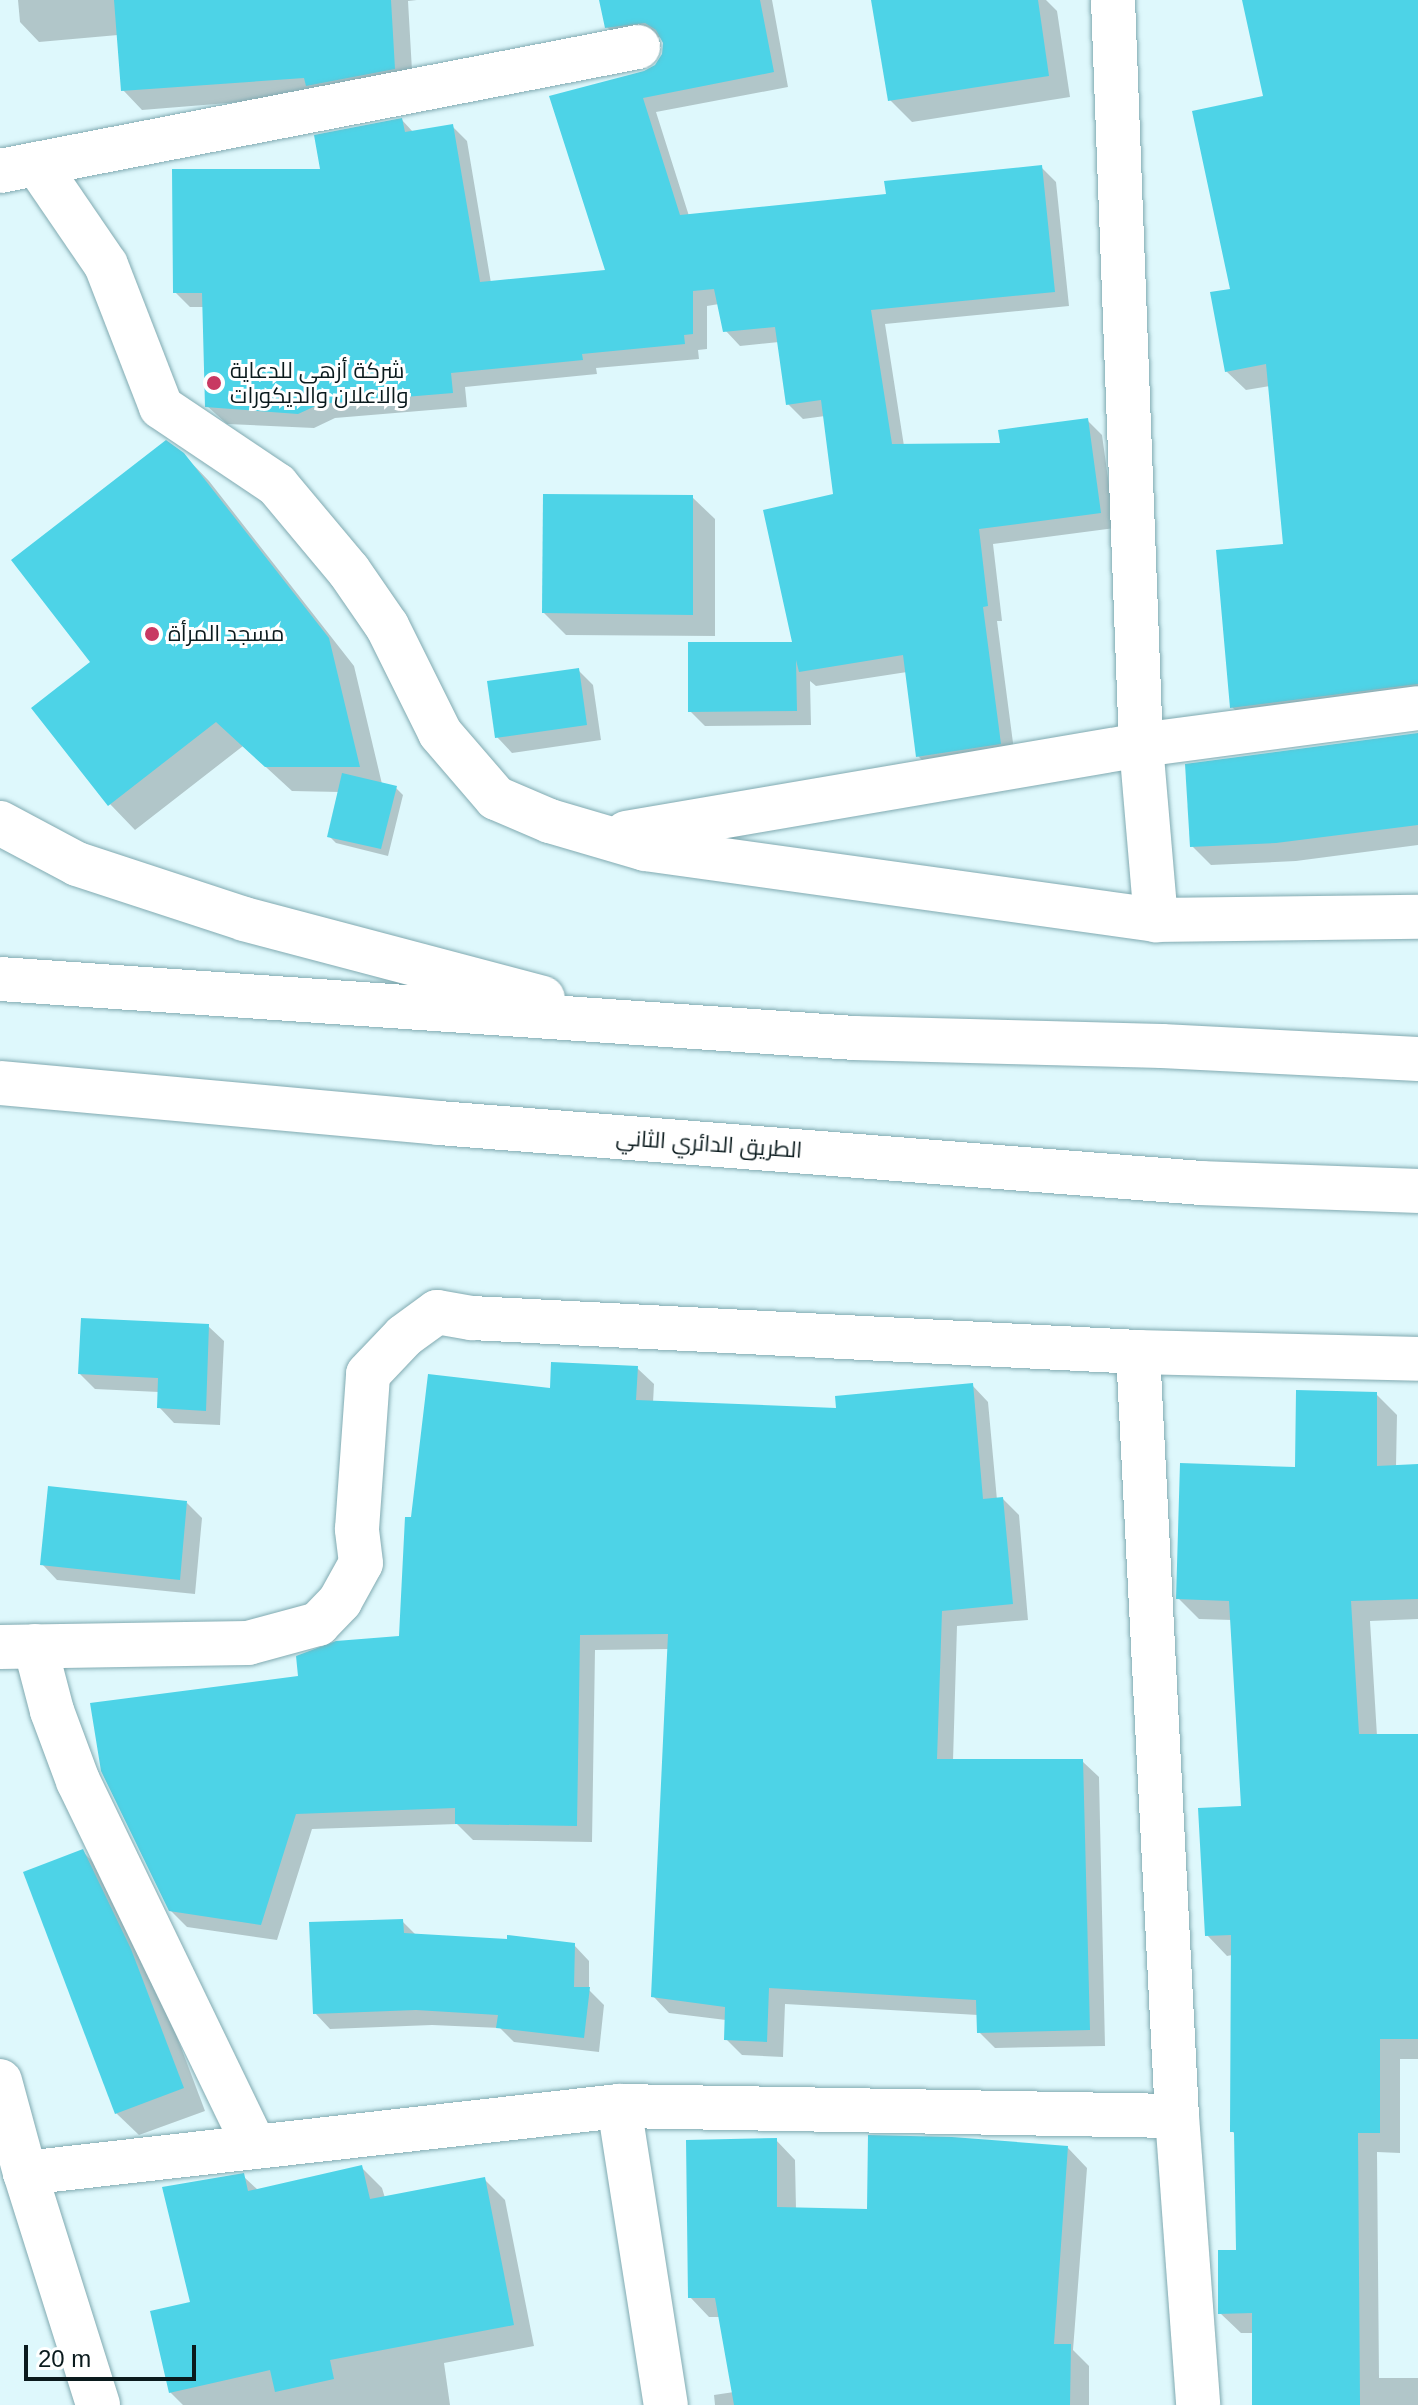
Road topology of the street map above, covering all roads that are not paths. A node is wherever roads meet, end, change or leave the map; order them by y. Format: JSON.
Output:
{"nodes":[{"id":1,"x":1113,"y":0,"type":"edge"},
{"id":2,"x":638,"y":47,"type":"dead end"},
{"id":3,"x":19,"y":168,"type":"edge"},
{"id":4,"x":1418,"y":708,"type":"edge"},
{"id":5,"x":1141,"y":745,"type":"junction"},
{"id":6,"x":0,"y":823,"type":"edge"},
{"id":7,"x":608,"y":836,"type":"junction"},
{"id":8,"x":1418,"y":917,"type":"edge"},
{"id":9,"x":1156,"y":920,"type":"junction"},
{"id":10,"x":0,"y":979,"type":"edge"},
{"id":11,"x":646,"y":1025,"type":"junction"},
{"id":12,"x":1418,"y":1059,"type":"edge"},
{"id":13,"x":0,"y":1083,"type":"edge"},
{"id":14,"x":1418,"y":1191,"type":"edge"},
{"id":15,"x":1138,"y":1352,"type":"junction"},
{"id":16,"x":1418,"y":1359,"type":"edge"},
{"id":17,"x":17,"y":1647,"type":"edge"},
{"id":18,"x":0,"y":2081,"type":"edge"},
{"id":19,"x":619,"y":2106,"type":"junction"},
{"id":20,"x":1177,"y":2116,"type":"junction"},
{"id":21,"x":254,"y":2145,"type":"junction"},
{"id":22,"x":25,"y":2173,"type":"junction"},
{"id":23,"x":98,"y":2405,"type":"edge"},
{"id":24,"x":666,"y":2405,"type":"edge"},
{"id":25,"x":1198,"y":2405,"type":"edge"}],
"edges":[{"from":1,"to":5,"type":"main road"},
{"from":2,"to":3,"type":"main road"},
{"from":3,"to":7,"type":"main road"},
{"from":4,"to":5,"type":"main road"},
{"from":5,"to":7,"type":"main road"},
{"from":5,"to":9,"type":"main road"},
{"from":6,"to":11,"type":"main road"},
{"from":7,"to":9,"type":"main road"},
{"from":8,"to":9,"type":"main road"},
{"from":10,"to":11,"type":"main road"},
{"from":11,"to":12,"type":"main road"},
{"from":13,"to":14,"type":"main road","name":"الطريق الدائري الثاني"},
{"from":15,"to":16,"type":"main road"},
{"from":15,"to":17,"type":"main road"},
{"from":15,"to":20,"type":"main road"},
{"from":17,"to":21,"type":"main road"},
{"from":18,"to":22,"type":"main road"},
{"from":19,"to":20,"type":"main road"},
{"from":19,"to":21,"type":"main road"},
{"from":19,"to":24,"type":"main road"},
{"from":20,"to":25,"type":"main road"},
{"from":21,"to":22,"type":"main road"},
{"from":22,"to":23,"type":"main road"}]}
